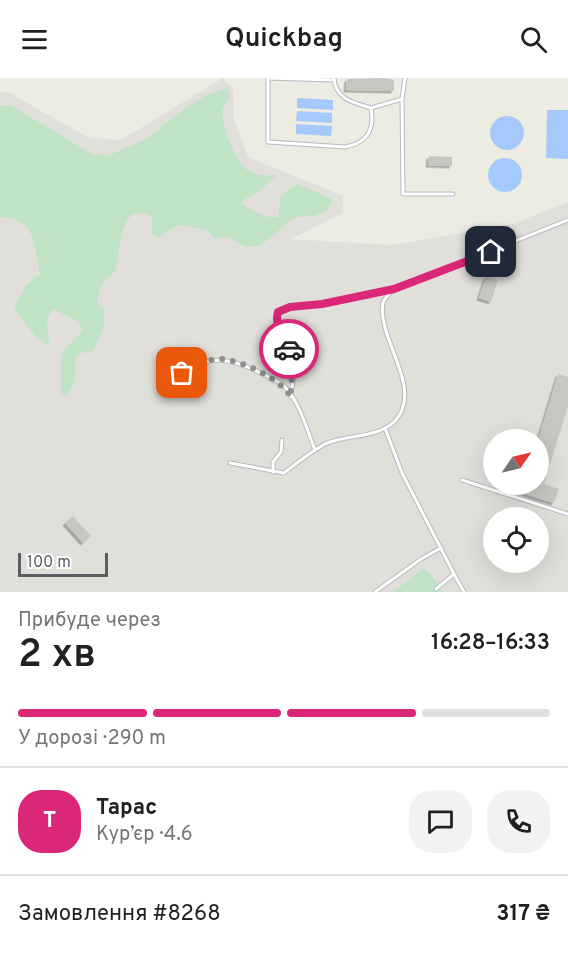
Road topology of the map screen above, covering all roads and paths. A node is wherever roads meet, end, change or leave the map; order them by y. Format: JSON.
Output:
{"nodes":[{"id":1,"x":268,"y":78,"type":"edge"},
{"id":2,"x":405,"y":78,"type":"edge"},
{"id":3,"x":334,"y":79,"type":"edge"},
{"id":4,"x":402,"y":99,"type":"junction"},
{"id":5,"x":371,"y":108,"type":"junction"},
{"id":6,"x":453,"y":194,"type":"dead end"},
{"id":7,"x":568,"y":220,"type":"edge"},
{"id":8,"x":394,"y":289,"type":"junction"},
{"id":9,"x":182,"y":373,"type":"dead end"},
{"id":10,"x":291,"y":397,"type":"junction"},
{"id":11,"x":385,"y":428,"type":"junction"},
{"id":12,"x":282,"y":440,"type":"dead end"},
{"id":13,"x":315,"y":450,"type":"junction"},
{"id":14,"x":230,"y":463,"type":"dead end"},
{"id":15,"x":273,"y":472,"type":"junction"},
{"id":16,"x":462,"y":480,"type":"dead end"},
{"id":17,"x":568,"y":514,"type":"edge"},
{"id":18,"x":441,"y":548,"type":"junction"},
{"id":19,"x":454,"y":574,"type":"junction"},
{"id":20,"x":436,"y":589,"type":"dead end"},
{"id":21,"x":375,"y":592,"type":"edge"},
{"id":22,"x":464,"y":592,"type":"edge"}],
"edges":[{"from":1,"to":3,"type":"lane"},
{"from":1,"to":5,"type":"lane"},
{"from":2,"to":4,"type":"lane"},
{"from":3,"to":5,"type":"lane"},
{"from":4,"to":5,"type":"lane"},
{"from":4,"to":6,"type":"lane"},
{"from":7,"to":8,"type":"lane"},
{"from":8,"to":10,"type":"lane"},
{"from":8,"to":11,"type":"lane"},
{"from":9,"to":10,"type":"lane"},
{"from":10,"to":13,"type":"lane"},
{"from":11,"to":13,"type":"lane"},
{"from":11,"to":18,"type":"lane"},
{"from":12,"to":15,"type":"lane"},
{"from":13,"to":15,"type":"lane"},
{"from":14,"to":15,"type":"lane"},
{"from":16,"to":17,"type":"lane"},
{"from":18,"to":19,"type":"lane"},
{"from":18,"to":21,"type":"lane"},
{"from":19,"to":20,"type":"lane"},
{"from":19,"to":22,"type":"lane"}]}
